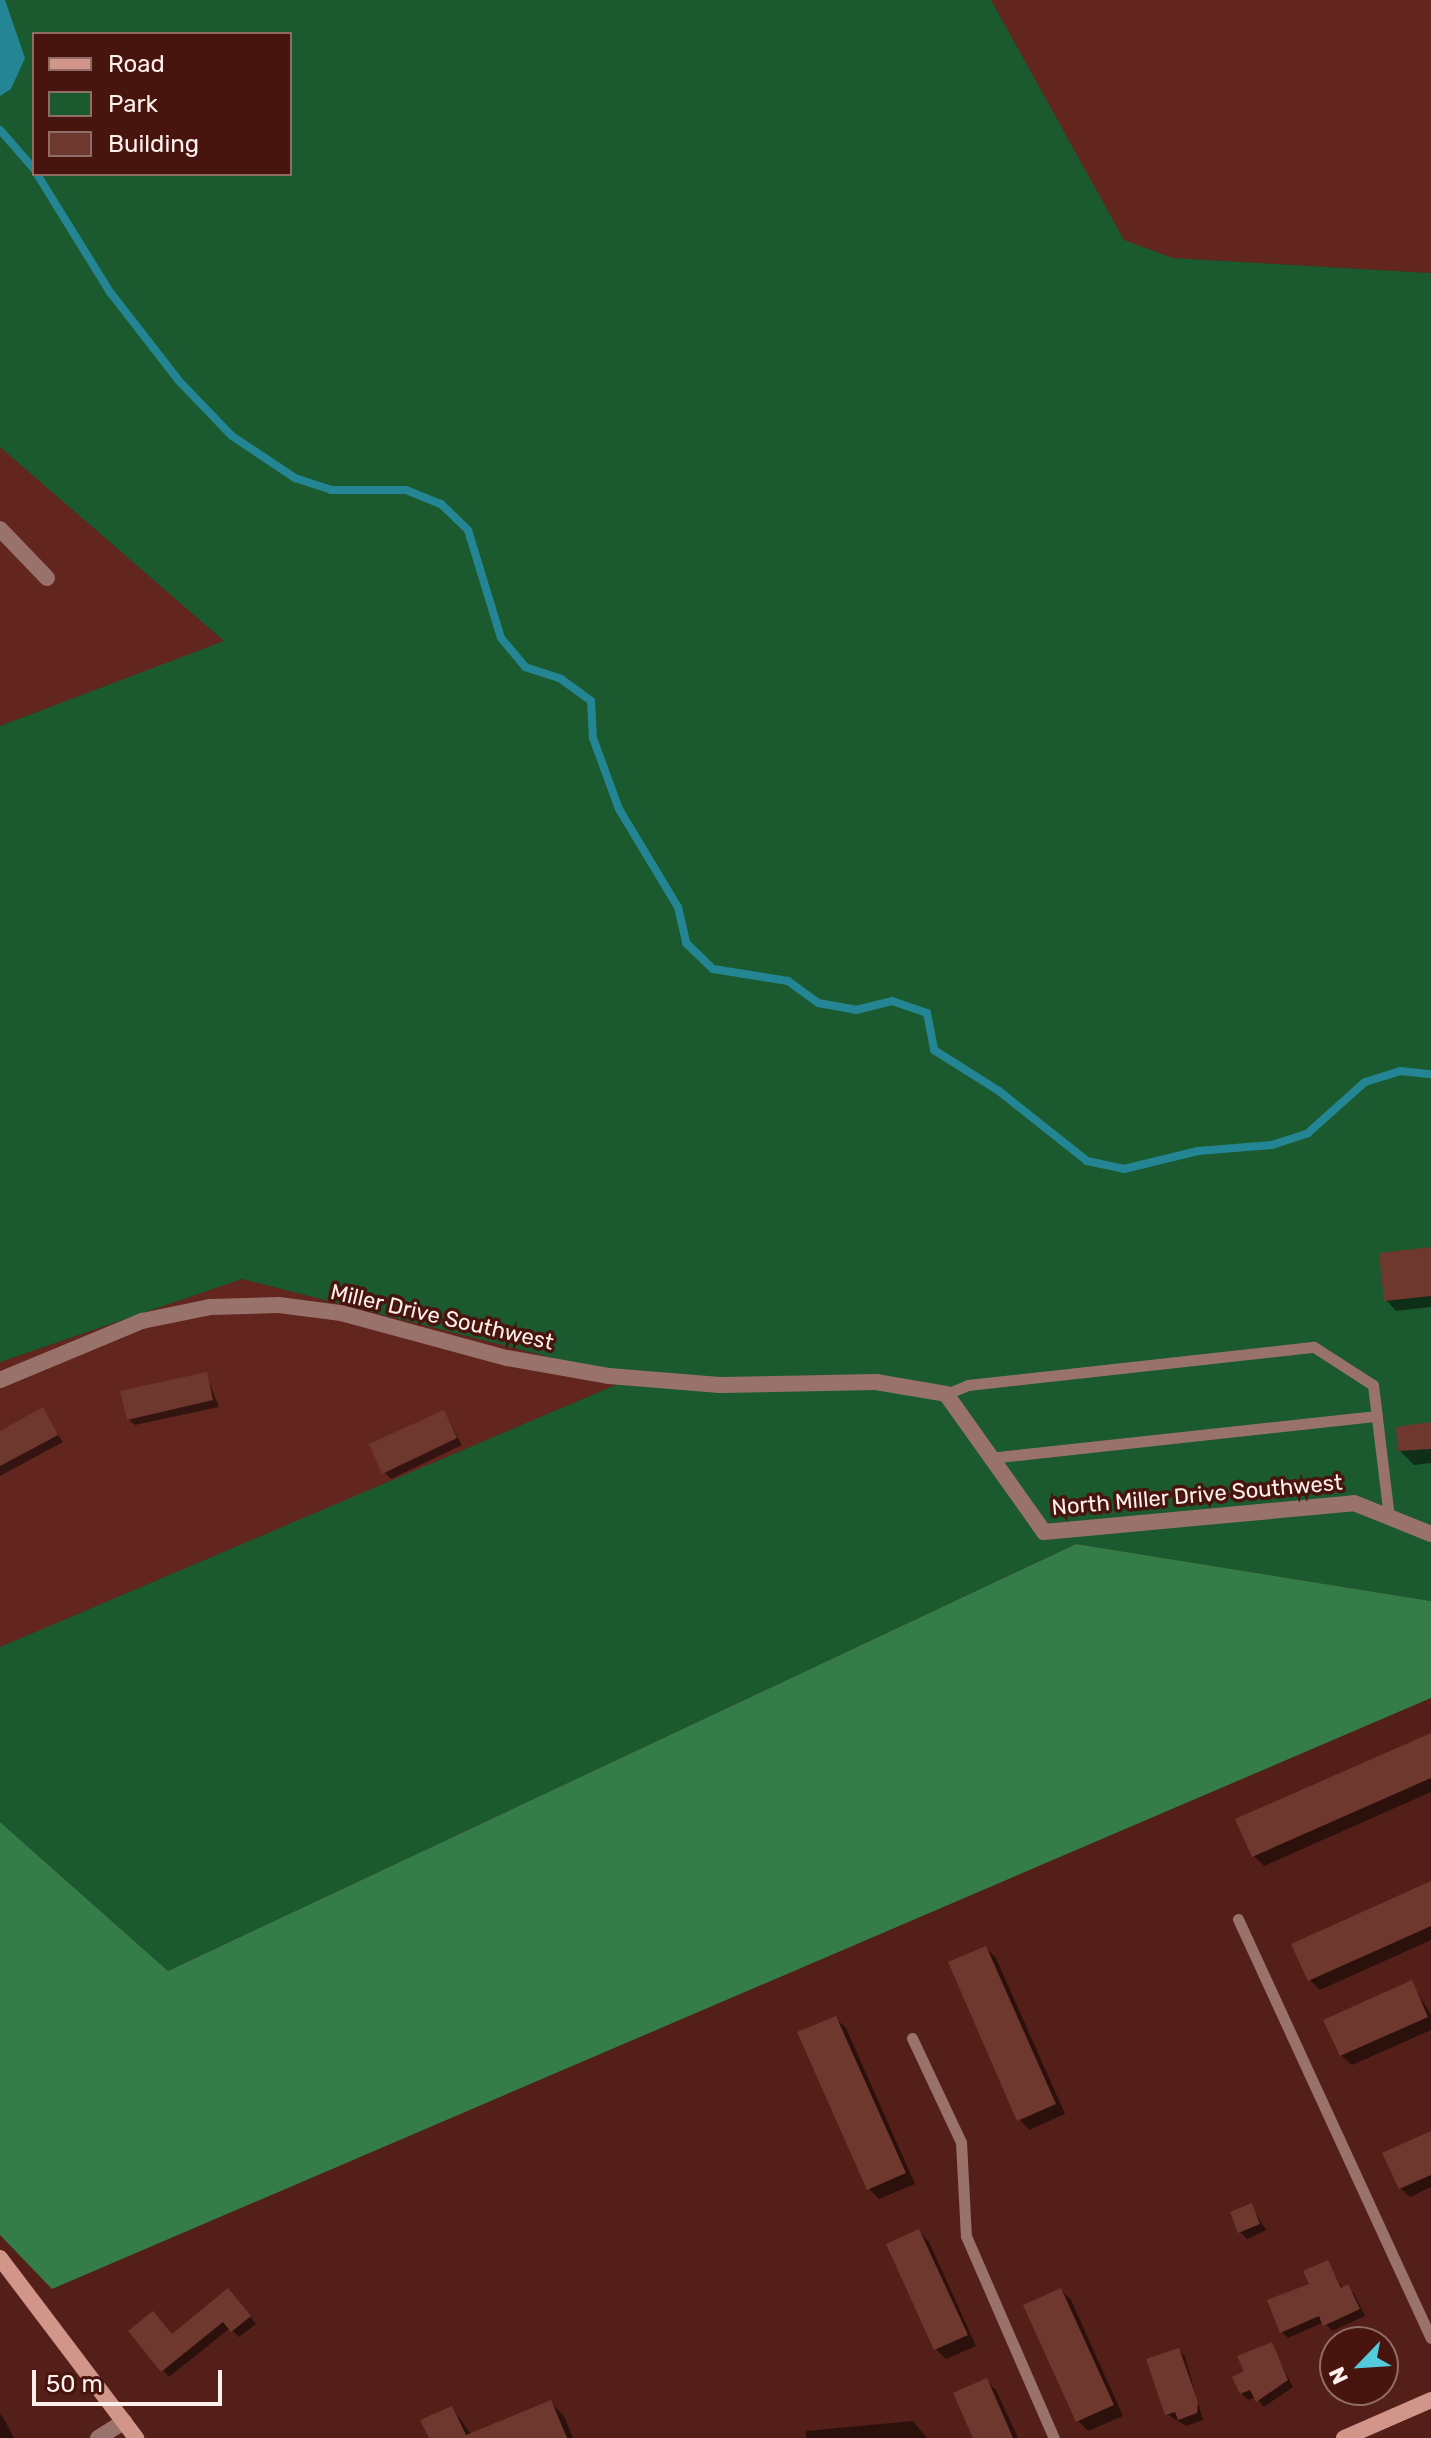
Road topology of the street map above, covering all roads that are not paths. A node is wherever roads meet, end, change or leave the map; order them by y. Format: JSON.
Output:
{"nodes":[{"id":1,"x":0,"y":529,"type":"edge"},
{"id":2,"x":47,"y":578,"type":"dead end"},
{"id":3,"x":0,"y":1380,"type":"edge"},
{"id":4,"x":946,"y":1394,"type":"junction"},
{"id":5,"x":1377,"y":1416,"type":"junction"},
{"id":6,"x":989,"y":1458,"type":"junction"},
{"id":7,"x":1389,"y":1517,"type":"junction"},
{"id":8,"x":1431,"y":1534,"type":"edge"},
{"id":9,"x":1238,"y":1919,"type":"dead end"},
{"id":10,"x":912,"y":2038,"type":"dead end"},
{"id":11,"x":0,"y":2258,"type":"edge"},
{"id":12,"x":1431,"y":2338,"type":"edge"},
{"id":13,"x":1431,"y":2400,"type":"edge"},
{"id":14,"x":124,"y":2422,"type":"junction"},
{"id":15,"x":98,"y":2438,"type":"edge"},
{"id":16,"x":136,"y":2438,"type":"edge"},
{"id":17,"x":1054,"y":2438,"type":"edge"},
{"id":18,"x":1344,"y":2438,"type":"edge"}],
"edges":[{"from":1,"to":2,"type":"street"},
{"from":3,"to":4,"type":"street","name":"Miller Drive Southwest"},
{"from":4,"to":5,"type":"lane"},
{"from":4,"to":6,"type":"street","name":"North Miller Drive Southwest"},
{"from":5,"to":6,"type":"lane"},
{"from":5,"to":7,"type":"lane"},
{"from":6,"to":7,"type":"street","name":"North Miller Drive Southwest"},
{"from":7,"to":8,"type":"street","name":"North Miller Drive Southwest"},
{"from":9,"to":12,"type":"lane"},
{"from":10,"to":17,"type":"lane"},
{"from":11,"to":14,"type":"main road"},
{"from":13,"to":18,"type":"main road"},
{"from":14,"to":15,"type":"street"},
{"from":14,"to":16,"type":"main road"}]}
